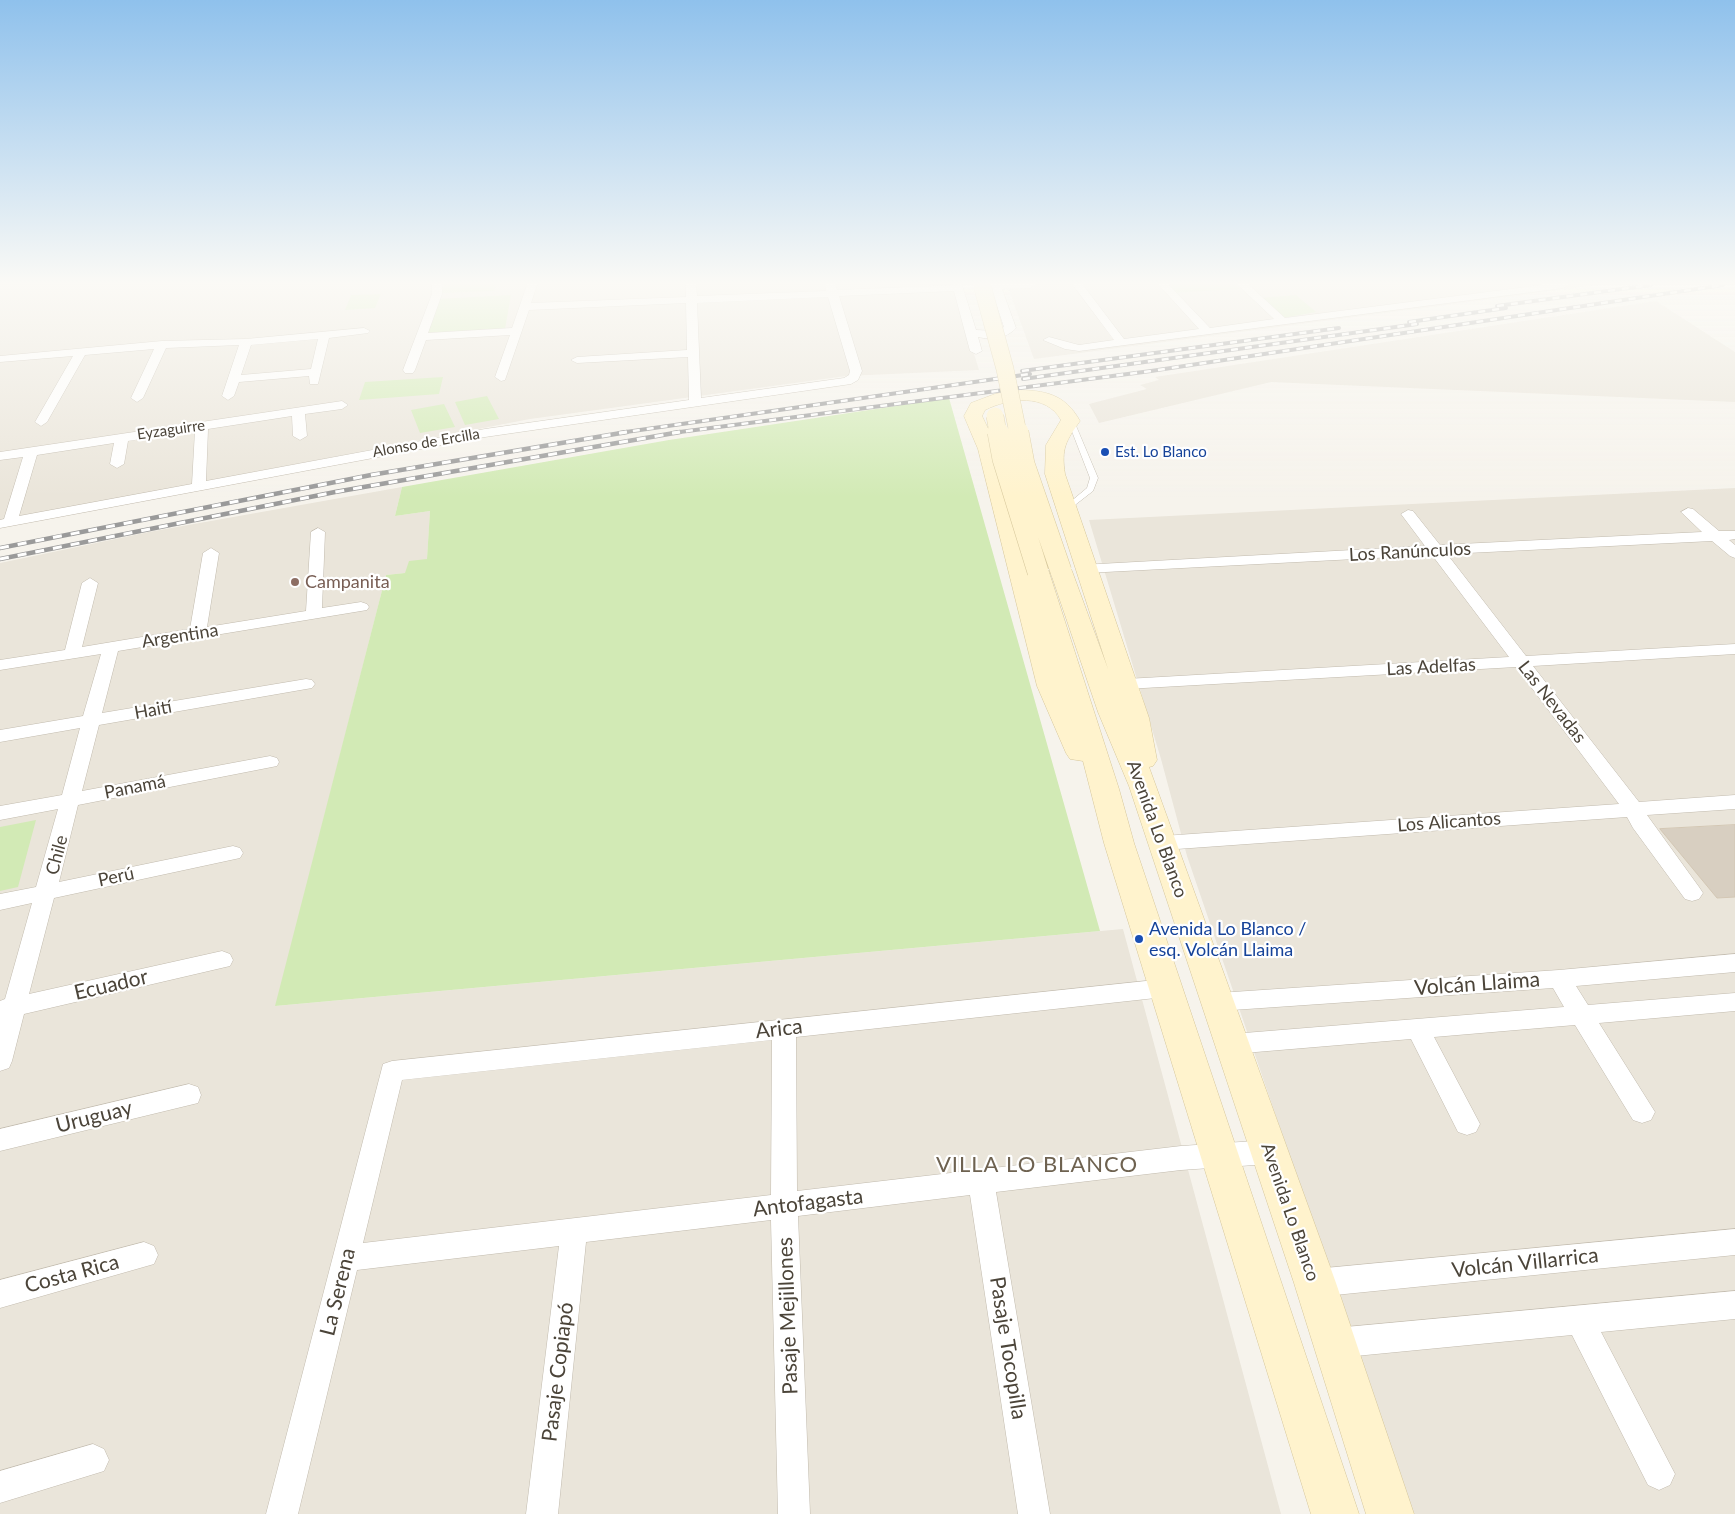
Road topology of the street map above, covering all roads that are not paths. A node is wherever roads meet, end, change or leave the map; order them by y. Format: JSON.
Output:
{"nodes":[{"id":1,"x":39,"y":356,"type":"edge"},
{"id":2,"x":80,"y":356,"type":"edge"},
{"id":3,"x":157,"y":356,"type":"edge"},
{"id":4,"x":241,"y":356,"type":"edge"},
{"id":5,"x":320,"y":356,"type":"edge"},
{"id":6,"x":414,"y":356,"type":"edge"},
{"id":7,"x":508,"y":356,"type":"edge"},
{"id":8,"x":649,"y":356,"type":"edge"},
{"id":9,"x":693,"y":356,"type":"edge"},
{"id":10,"x":852,"y":356,"type":"edge"},
{"id":11,"x":985,"y":356,"type":"edge"},
{"id":12,"x":1003,"y":356,"type":"edge"},
{"id":13,"x":0,"y":359,"type":"edge"},
{"id":14,"x":577,"y":360,"type":"dead end"},
{"id":15,"x":409,"y":370,"type":"dead end"},
{"id":16,"x":502,"y":377,"type":"dead end"},
{"id":17,"x":854,"y":377,"type":"joint"},
{"id":18,"x":233,"y":379,"type":"junction"},
{"id":19,"x":228,"y":396,"type":"dead end"},
{"id":20,"x":137,"y":398,"type":"dead end"},
{"id":21,"x":695,"y":402,"type":"junction"},
{"id":22,"x":342,"y":405,"type":"dead end"},
{"id":23,"x":298,"y":412,"type":"junction"},
{"id":24,"x":1071,"y":421,"type":"junction"},
{"id":25,"x":42,"y":422,"type":"dead end"},
{"id":26,"x":202,"y":426,"type":"junction"},
{"id":27,"x":300,"y":436,"type":"dead end"},
{"id":28,"x":122,"y":438,"type":"junction"},
{"id":29,"x":31,"y":451,"type":"junction"},
{"id":30,"x":0,"y":456,"type":"edge"},
{"id":31,"x":117,"y":464,"type":"dead end"},
{"id":32,"x":199,"y":485,"type":"junction"},
{"id":33,"x":1066,"y":510,"type":"junction"},
{"id":34,"x":1688,"y":512,"type":"dead end"},
{"id":35,"x":1408,"y":514,"type":"dead end"},
{"id":36,"x":5,"y":523,"type":"edge"},
{"id":37,"x":318,"y":532,"type":"dead end"},
{"id":38,"x":1735,"y":535,"type":"edge"},
{"id":39,"x":1716,"y":536,"type":"junction"},
{"id":40,"x":1436,"y":550,"type":"junction"},
{"id":41,"x":211,"y":552,"type":"dead end"},
{"id":42,"x":1735,"y":553,"type":"edge"},
{"id":43,"x":1086,"y":568,"type":"junction"},
{"id":44,"x":1050,"y":571,"type":"junction"},
{"id":45,"x":90,"y":583,"type":"dead end"},
{"id":46,"x":360,"y":607,"type":"dead end"},
{"id":47,"x":314,"y":614,"type":"junction"},
{"id":48,"x":198,"y":633,"type":"junction"},
{"id":49,"x":111,"y":647,"type":"junction"},
{"id":50,"x":1735,"y":649,"type":"edge"},
{"id":51,"x":72,"y":654,"type":"junction"},
{"id":52,"x":1520,"y":662,"type":"junction"},
{"id":53,"x":0,"y":665,"type":"edge"},
{"id":54,"x":306,"y":684,"type":"dead end"},
{"id":55,"x":1126,"y":684,"type":"junction"},
{"id":56,"x":92,"y":720,"type":"junction"},
{"id":57,"x":0,"y":736,"type":"edge"},
{"id":58,"x":270,"y":762,"type":"dead end"},
{"id":59,"x":1143,"y":786,"type":"junction"},
{"id":60,"x":1106,"y":789,"type":"junction"},
{"id":61,"x":71,"y":800,"type":"junction"},
{"id":62,"x":1735,"y":802,"type":"edge"},
{"id":63,"x":1634,"y":809,"type":"junction"},
{"id":64,"x":0,"y":813,"type":"edge"},
{"id":65,"x":1163,"y":843,"type":"junction"},
{"id":66,"x":233,"y":853,"type":"dead end"},
{"id":67,"x":47,"y":892,"type":"junction"},
{"id":68,"x":1692,"y":893,"type":"dead end"},
{"id":69,"x":0,"y":902,"type":"edge"},
{"id":70,"x":222,"y":960,"type":"dead end"},
{"id":71,"x":1735,"y":963,"type":"edge"},
{"id":72,"x":1559,"y":978,"type":"junction"},
{"id":73,"x":1165,"y":988,"type":"junction"},
{"id":74,"x":1218,"y":1002,"type":"junction"},
{"id":75,"x":1735,"y":1002,"type":"edge"},
{"id":76,"x":7,"y":1008,"type":"edge"},
{"id":77,"x":1581,"y":1015,"type":"junction"},
{"id":78,"x":1417,"y":1028,"type":"junction"},
{"id":79,"x":784,"y":1029,"type":"junction"},
{"id":80,"x":1232,"y":1044,"type":"junction"},
{"id":81,"x":0,"y":1061,"type":"edge"},
{"id":82,"x":392,"y":1071,"type":"joint"},
{"id":83,"x":189,"y":1094,"type":"dead end"},
{"id":84,"x":1642,"y":1112,"type":"dead end"},
{"id":85,"x":1467,"y":1124,"type":"dead end"},
{"id":86,"x":0,"y":1140,"type":"edge"},
{"id":87,"x":1270,"y":1152,"type":"junction"},
{"id":88,"x":1219,"y":1155,"type":"junction"},
{"id":89,"x":981,"y":1182,"type":"junction"},
{"id":90,"x":784,"y":1206,"type":"junction"},
{"id":91,"x":574,"y":1231,"type":"junction"},
{"id":92,"x":1735,"y":1242,"type":"edge"},
{"id":93,"x":144,"y":1255,"type":"dead end"},
{"id":94,"x":346,"y":1258,"type":"junction"},
{"id":95,"x":1315,"y":1283,"type":"junction"},
{"id":96,"x":0,"y":1294,"type":"edge"},
{"id":97,"x":1735,"y":1305,"type":"edge"},
{"id":98,"x":1579,"y":1319,"type":"junction"},
{"id":99,"x":1335,"y":1343,"type":"junction"},
{"id":100,"x":93,"y":1460,"type":"dead end"},
{"id":101,"x":1659,"y":1474,"type":"dead end"},
{"id":102,"x":0,"y":1487,"type":"edge"},
{"id":103,"x":282,"y":1514,"type":"edge"},
{"id":104,"x":542,"y":1514,"type":"edge"},
{"id":105,"x":794,"y":1514,"type":"edge"},
{"id":106,"x":1034,"y":1514,"type":"edge"},
{"id":107,"x":1334,"y":1514,"type":"edge"},
{"id":108,"x":1390,"y":1514,"type":"edge"}],
"edges":[{"from":1,"to":13,"type":"street"},
{"from":2,"to":25,"type":"street"},
{"from":3,"to":20,"type":"street"},
{"from":4,"to":18,"type":"street"},
{"from":5,"to":18,"type":"street"},
{"from":6,"to":15,"type":"street"},
{"from":7,"to":16,"type":"street"},
{"from":8,"to":14,"type":"street"},
{"from":9,"to":21,"type":"street"},
{"from":10,"to":17,"type":"street"},
{"from":11,"to":44,"type":"main road","name":"Avenida Lo Blanco","bridge":true},
{"from":12,"to":44,"type":"main road","name":"Avenida Lo Blanco","bridge":true},
{"from":17,"to":21,"type":"street","name":"Alonso de Ercilla"},
{"from":18,"to":19,"type":"street"},
{"from":21,"to":32,"type":"street","name":"Alonso de Ercilla"},
{"from":22,"to":23,"type":"street","name":"Eyzaguirre"},
{"from":23,"to":26,"type":"street","name":"Eyzaguirre"},
{"from":23,"to":27,"type":"street"},
{"from":24,"to":33,"type":"main road"},
{"from":24,"to":33,"type":"lane"},
{"from":24,"to":60,"type":"main road"},
{"from":26,"to":28,"type":"street","name":"Eyzaguirre"},
{"from":26,"to":32,"type":"street"},
{"from":28,"to":29,"type":"street","name":"Eyzaguirre"},
{"from":28,"to":31,"type":"street"},
{"from":29,"to":30,"type":"street","name":"Eyzaguirre"},
{"from":29,"to":36,"type":"street"},
{"from":32,"to":36,"type":"street","name":"Alonso de Ercilla"},
{"from":33,"to":43,"type":"main road"},
{"from":34,"to":39,"type":"street"},
{"from":35,"to":40,"type":"street","name":"Las Nevadas"},
{"from":37,"to":47,"type":"street"},
{"from":38,"to":39,"type":"street","name":"Los Ranúnculos"},
{"from":39,"to":40,"type":"street","name":"Los Ranúnculos"},
{"from":39,"to":42,"type":"street"},
{"from":40,"to":43,"type":"street","name":"Los Ranúnculos"},
{"from":40,"to":52,"type":"street","name":"Las Nevadas"},
{"from":41,"to":48,"type":"street"},
{"from":43,"to":55,"type":"main road"},
{"from":44,"to":59,"type":"main road","name":"Avenida Lo Blanco"},
{"from":44,"to":60,"type":"main road","name":"Avenida Lo Blanco"},
{"from":45,"to":51,"type":"street"},
{"from":46,"to":47,"type":"street","name":"Argentina"},
{"from":47,"to":48,"type":"street","name":"Argentina"},
{"from":48,"to":49,"type":"street","name":"Argentina"},
{"from":49,"to":51,"type":"street","name":"Argentina"},
{"from":49,"to":56,"type":"street","name":"Chile"},
{"from":50,"to":52,"type":"street","name":"Las Adelfas"},
{"from":51,"to":53,"type":"street","name":"Argentina"},
{"from":52,"to":55,"type":"street","name":"Las Adelfas"},
{"from":52,"to":63,"type":"street","name":"Las Nevadas"},
{"from":54,"to":56,"type":"street","name":"Haití"},
{"from":55,"to":59,"type":"main road"},
{"from":56,"to":57,"type":"street","name":"Haití"},
{"from":56,"to":61,"type":"street","name":"Chile"},
{"from":58,"to":61,"type":"street","name":"Panamá"},
{"from":59,"to":65,"type":"main road","name":"Avenida Lo Blanco"},
{"from":60,"to":73,"type":"main road","name":"Avenida Lo Blanco"},
{"from":61,"to":64,"type":"street","name":"Panamá"},
{"from":61,"to":67,"type":"street","name":"Chile"},
{"from":62,"to":63,"type":"street","name":"Los Alicantos"},
{"from":63,"to":65,"type":"street","name":"Los Alicantos"},
{"from":63,"to":68,"type":"street","name":"Las Nevadas"},
{"from":65,"to":74,"type":"main road","name":"Avenida Lo Blanco"},
{"from":66,"to":67,"type":"street","name":"Perú"},
{"from":67,"to":69,"type":"street","name":"Perú"},
{"from":67,"to":76,"type":"street","name":"Chile"},
{"from":70,"to":76,"type":"street","name":"Ecuador"},
{"from":71,"to":72,"type":"street","name":"Volcán Llaima"},
{"from":72,"to":74,"type":"street","name":"Volcán Llaima"},
{"from":72,"to":77,"type":"street"},
{"from":73,"to":79,"type":"street","name":"Arica"},
{"from":73,"to":88,"type":"main road","name":"Avenida Lo Blanco"},
{"from":74,"to":80,"type":"main road","name":"Avenida Lo Blanco"},
{"from":75,"to":77,"type":"street","name":"Volcán Llaima"},
{"from":76,"to":81,"type":"street","name":"Chile"},
{"from":77,"to":78,"type":"street","name":"Volcán Llaima"},
{"from":77,"to":84,"type":"street"},
{"from":78,"to":80,"type":"street","name":"Volcán Llaima"},
{"from":78,"to":85,"type":"street"},
{"from":79,"to":82,"type":"street","name":"Arica"},
{"from":79,"to":90,"type":"street","name":"Pasaje Mejillones"},
{"from":80,"to":87,"type":"main road","name":"Avenida Lo Blanco"},
{"from":82,"to":94,"type":"street","name":"La Serena"},
{"from":83,"to":86,"type":"street","name":"Uruguay"},
{"from":87,"to":88,"type":"street","name":"Antofagasta"},
{"from":87,"to":95,"type":"main road","name":"Avenida Lo Blanco"},
{"from":88,"to":89,"type":"street","name":"Antofagasta"},
{"from":88,"to":107,"type":"main road","name":"Avenida Lo Blanco"},
{"from":89,"to":90,"type":"street","name":"Antofagasta"},
{"from":89,"to":106,"type":"street","name":"Pasaje Tocopilla"},
{"from":90,"to":91,"type":"street","name":"Antofagasta"},
{"from":90,"to":105,"type":"street","name":"Pasaje Mejillones"},
{"from":91,"to":94,"type":"street","name":"Antofagasta"},
{"from":91,"to":104,"type":"street","name":"Pasaje Copiapó"},
{"from":92,"to":95,"type":"street","name":"Volcán Villarrica"},
{"from":93,"to":96,"type":"street","name":"Costa Rica"},
{"from":94,"to":103,"type":"street","name":"La Serena"},
{"from":95,"to":99,"type":"main road","name":"Avenida Lo Blanco"},
{"from":97,"to":98,"type":"street"},
{"from":98,"to":99,"type":"street"},
{"from":98,"to":101,"type":"street"},
{"from":99,"to":108,"type":"main road","name":"Avenida Lo Blanco"},
{"from":100,"to":102,"type":"street"}]}
